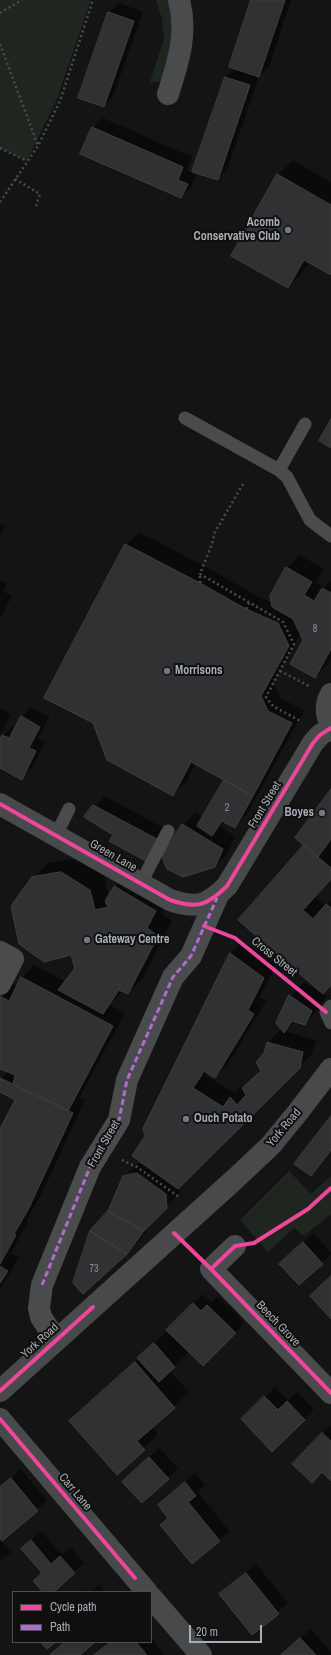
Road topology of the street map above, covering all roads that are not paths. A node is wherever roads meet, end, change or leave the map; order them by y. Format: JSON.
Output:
{"nodes":[{"id":1,"x":179,"y":0,"type":"edge"},
{"id":2,"x":168,"y":94,"type":"dead end"},
{"id":3,"x":185,"y":418,"type":"dead end"},
{"id":4,"x":305,"y":424,"type":"dead end"},
{"id":5,"x":279,"y":470,"type":"junction"},
{"id":6,"x":331,"y":536,"type":"edge"},
{"id":7,"x":331,"y":694,"type":"edge"},
{"id":8,"x":327,"y":729,"type":"edge"},
{"id":9,"x":0,"y":804,"type":"edge"},
{"id":10,"x":69,"y":809,"type":"dead end"},
{"id":11,"x":168,"y":831,"type":"dead end"},
{"id":12,"x":56,"y":835,"type":"junction"},
{"id":13,"x":141,"y":883,"type":"junction"},
{"id":14,"x":218,"y":895,"type":"junction"},
{"id":15,"x":0,"y":952,"type":"edge"},
{"id":16,"x":0,"y":984,"type":"edge"},
{"id":17,"x":331,"y":1069,"type":"edge"},
{"id":18,"x":235,"y":1246,"type":"dead end"},
{"id":19,"x":56,"y":1340,"type":"junction"},
{"id":20,"x":0,"y":1391,"type":"edge"},
{"id":21,"x":331,"y":1393,"type":"edge"},
{"id":22,"x":0,"y":1419,"type":"edge"},
{"id":23,"x":146,"y":1591,"type":"edge"},
{"id":24,"x":152,"y":1598,"type":"edge"},
{"id":25,"x":201,"y":1655,"type":"edge"}],
"edges":[{"from":1,"to":2,"type":"street"},
{"from":3,"to":5,"type":"lane"},
{"from":4,"to":5,"type":"lane"},
{"from":5,"to":6,"type":"lane"},
{"from":7,"to":8,"type":"street"},
{"from":8,"to":14,"type":"street","name":"Front Street"},
{"from":9,"to":12,"type":"street","name":"Green Lane"},
{"from":10,"to":12,"type":"lane"},
{"from":11,"to":13,"type":"lane"},
{"from":12,"to":13,"type":"street","name":"Green Lane"},
{"from":13,"to":14,"type":"street","name":"Green Lane"},
{"from":14,"to":19,"type":"street","name":"Front Street"},
{"from":15,"to":16,"type":"street"},
{"from":17,"to":19,"type":"street","name":"York Road"},
{"from":18,"to":21,"type":"street","name":"Beech Grove"},
{"from":19,"to":20,"type":"street","name":"York Road"},
{"from":22,"to":23,"type":"street","name":"Carr Lane"},
{"from":24,"to":25,"type":"street"}]}
